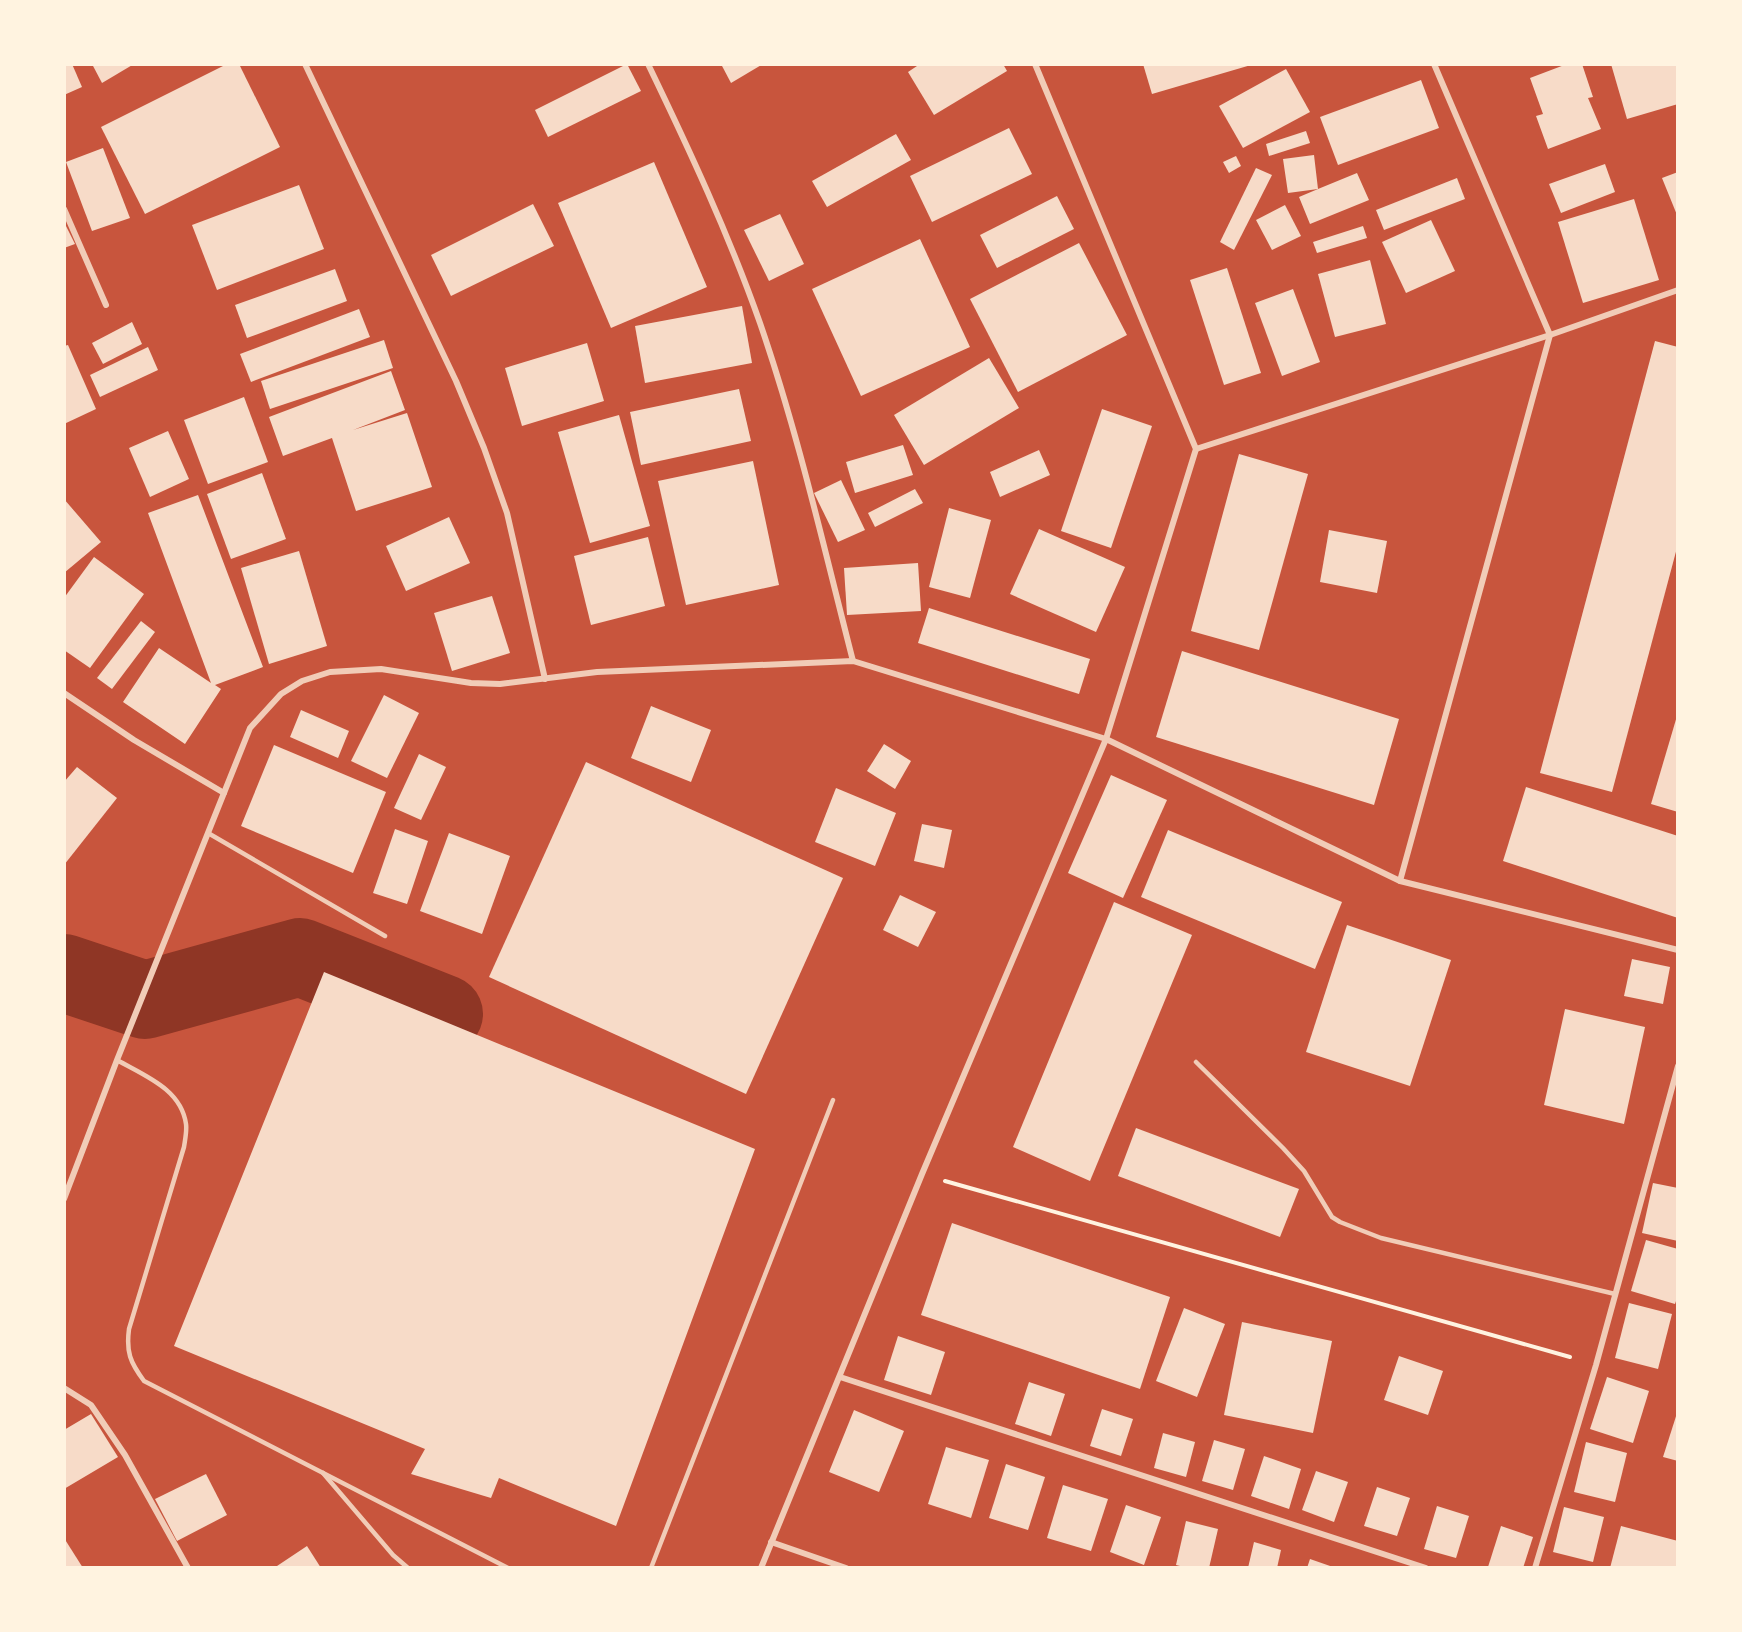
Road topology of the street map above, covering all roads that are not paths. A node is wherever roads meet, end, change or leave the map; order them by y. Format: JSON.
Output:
{"nodes":[{"id":1,"x":305,"y":64,"type":"edge"},
{"id":2,"x":648,"y":64,"type":"edge"},
{"id":3,"x":1035,"y":64,"type":"edge"},
{"id":4,"x":1434,"y":64,"type":"edge"},
{"id":5,"x":64,"y":209,"type":"edge"},
{"id":6,"x":1677,"y":290,"type":"edge"},
{"id":7,"x":106,"y":305,"type":"dead end"},
{"id":8,"x":1550,"y":335,"type":"junction"},
{"id":9,"x":1196,"y":449,"type":"junction"},
{"id":10,"x":853,"y":661,"type":"junction"},
{"id":11,"x":545,"y":679,"type":"junction"},
{"id":12,"x":64,"y":693,"type":"edge"},
{"id":13,"x":1106,"y":739,"type":"junction"},
{"id":14,"x":224,"y":792,"type":"junction"},
{"id":15,"x":208,"y":832,"type":"junction"},
{"id":16,"x":1400,"y":881,"type":"junction"},
{"id":17,"x":384,"y":936,"type":"dead end"},
{"id":18,"x":1677,"y":950,"type":"edge"},
{"id":19,"x":117,"y":1060,"type":"junction"},
{"id":20,"x":1196,"y":1062,"type":"dead end"},
{"id":21,"x":1677,"y":1066,"type":"edge"},
{"id":22,"x":833,"y":1100,"type":"dead end"},
{"id":23,"x":64,"y":1199,"type":"edge"},
{"id":24,"x":1615,"y":1294,"type":"junction"},
{"id":25,"x":840,"y":1377,"type":"junction"},
{"id":26,"x":64,"y":1388,"type":"edge"},
{"id":27,"x":322,"y":1471,"type":"junction"},
{"id":28,"x":771,"y":1542,"type":"junction"},
{"id":29,"x":188,"y":1568,"type":"edge"},
{"id":30,"x":408,"y":1568,"type":"edge"},
{"id":31,"x":508,"y":1568,"type":"edge"},
{"id":32,"x":651,"y":1568,"type":"edge"},
{"id":33,"x":761,"y":1568,"type":"edge"},
{"id":34,"x":846,"y":1568,"type":"edge"},
{"id":35,"x":1426,"y":1568,"type":"edge"},
{"id":36,"x":1535,"y":1568,"type":"edge"}],
"edges":[{"from":1,"to":11,"type":"street"},
{"from":2,"to":10,"type":"street"},
{"from":3,"to":9,"type":"street"},
{"from":4,"to":8,"type":"street"},
{"from":5,"to":7,"type":"street"},
{"from":6,"to":8,"type":"street"},
{"from":8,"to":9,"type":"street"},
{"from":8,"to":16,"type":"street"},
{"from":9,"to":13,"type":"street"},
{"from":10,"to":11,"type":"street"},
{"from":10,"to":13,"type":"street"},
{"from":11,"to":14,"type":"street"},
{"from":12,"to":14,"type":"street"},
{"from":13,"to":16,"type":"street"},
{"from":13,"to":25,"type":"street"},
{"from":14,"to":15,"type":"street"},
{"from":15,"to":17,"type":"lane"},
{"from":15,"to":19,"type":"street"},
{"from":16,"to":18,"type":"street"},
{"from":19,"to":23,"type":"street"},
{"from":19,"to":27,"type":"lane"},
{"from":20,"to":24,"type":"lane"},
{"from":21,"to":24,"type":"street"},
{"from":22,"to":32,"type":"lane"},
{"from":24,"to":36,"type":"street"},
{"from":25,"to":28,"type":"street"},
{"from":25,"to":35,"type":"street"},
{"from":26,"to":29,"type":"street"},
{"from":27,"to":30,"type":"lane"},
{"from":27,"to":31,"type":"lane"},
{"from":28,"to":33,"type":"street"},
{"from":28,"to":34,"type":"street"}]}
